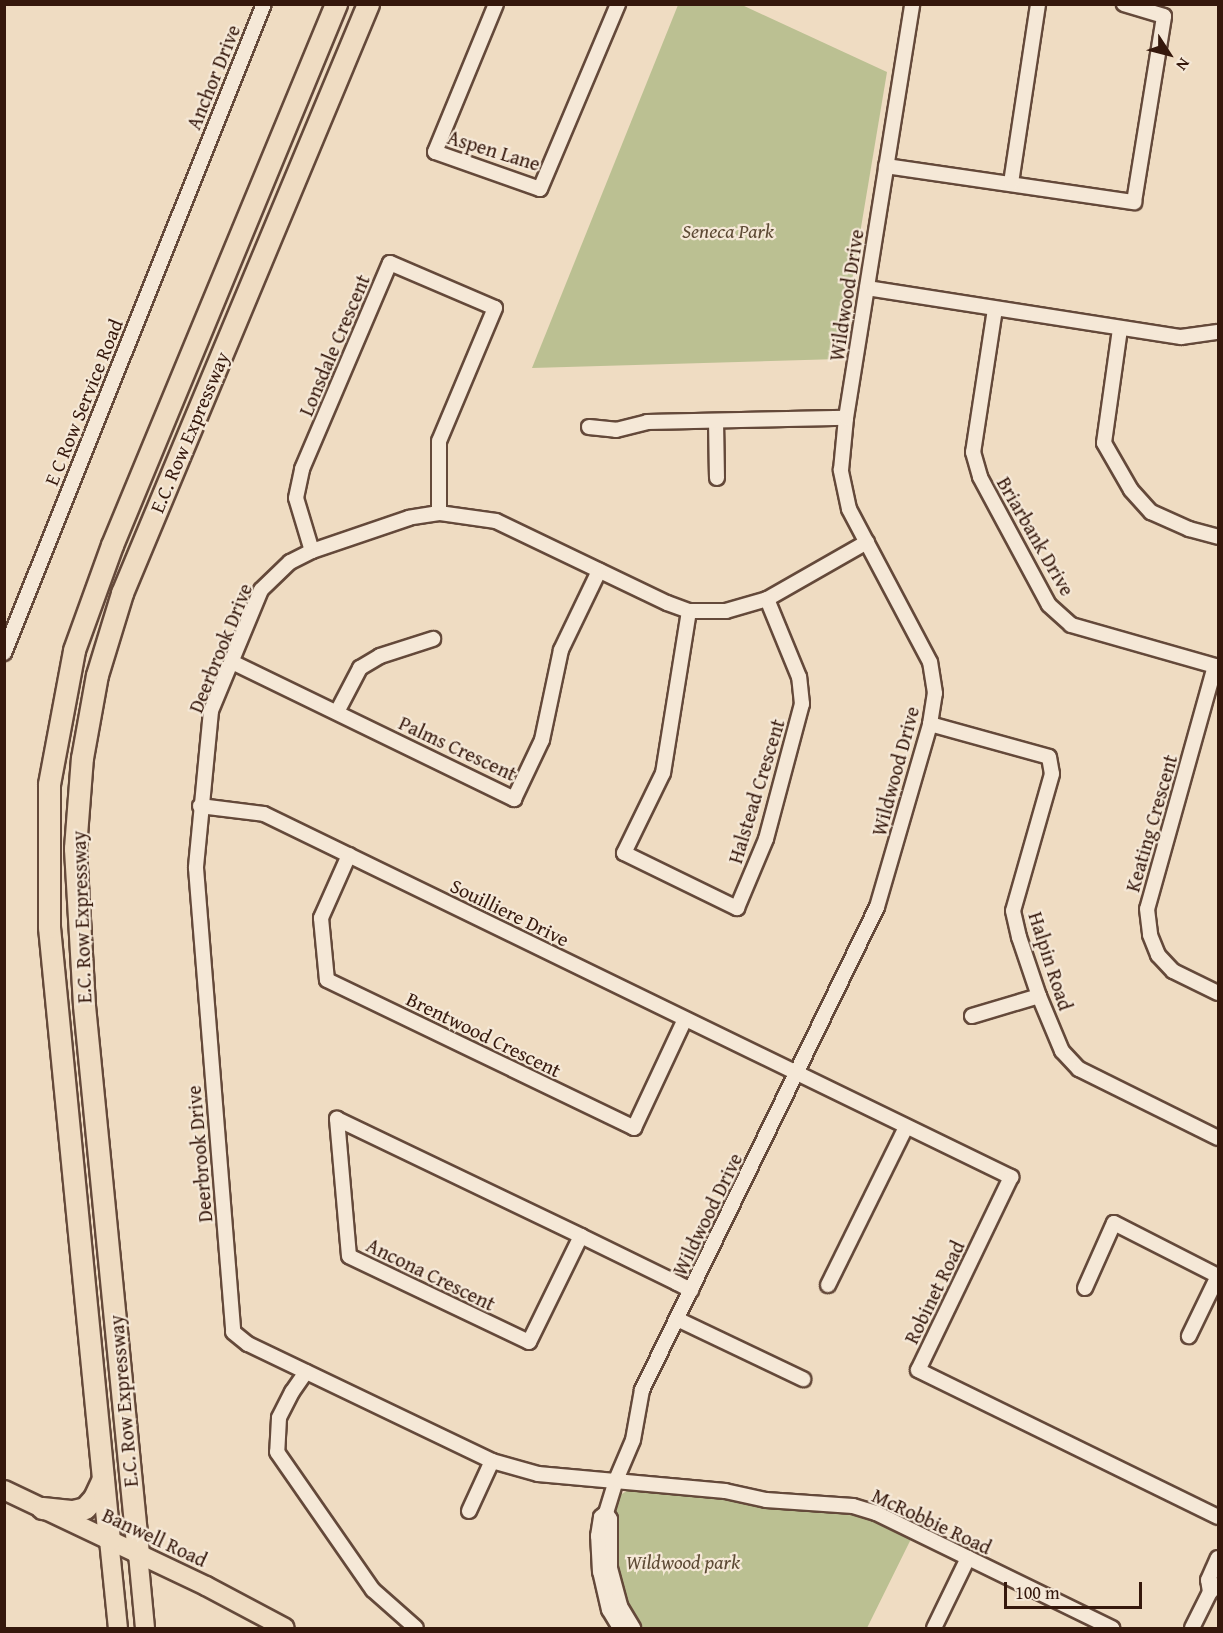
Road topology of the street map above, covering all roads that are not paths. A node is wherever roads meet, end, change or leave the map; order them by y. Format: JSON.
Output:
{"nodes":[{"id":1,"x":264,"y":4,"type":"edge"},
{"id":2,"x":336,"y":4,"type":"edge"},
{"id":3,"x":368,"y":4,"type":"edge"},
{"id":4,"x":496,"y":4,"type":"edge"},
{"id":5,"x":912,"y":4,"type":"edge"},
{"id":6,"x":1038,"y":4,"type":"edge"},
{"id":7,"x":1124,"y":4,"type":"edge"},
{"id":8,"x":617,"y":5,"type":"edge"},
{"id":9,"x":198,"y":165,"type":"joint"},
{"id":10,"x":886,"y":166,"type":"junction"},
{"id":11,"x":1011,"y":183,"type":"junction"},
{"id":12,"x":867,"y":288,"type":"junction"},
{"id":13,"x":995,"y":309,"type":"junction"},
{"id":14,"x":1120,"y":329,"type":"junction"},
{"id":15,"x":1218,"y":332,"type":"edge"},
{"id":16,"x":846,"y":418,"type":"junction"},
{"id":17,"x":716,"y":421,"type":"junction"},
{"id":18,"x":589,"y":427,"type":"dead end"},
{"id":19,"x":717,"y":478,"type":"dead end"},
{"id":20,"x":439,"y":513,"type":"junction"},
{"id":21,"x":1218,"y":537,"type":"edge"},
{"id":22,"x":867,"y":542,"type":"junction"},
{"id":23,"x":312,"y":551,"type":"junction"},
{"id":24,"x":599,"y":571,"type":"junction"},
{"id":25,"x":767,"y":599,"type":"junction"},
{"id":26,"x":689,"y":611,"type":"junction"},
{"id":27,"x":433,"y":639,"type":"dead end"},
{"id":28,"x":4,"y":653,"type":"edge"},
{"id":29,"x":232,"y":662,"type":"junction"},
{"id":30,"x":1217,"y":667,"type":"edge"},
{"id":31,"x":337,"y":711,"type":"junction"},
{"id":32,"x":930,"y":724,"type":"junction"},
{"id":33,"x":200,"y":806,"type":"junction"},
{"id":34,"x":348,"y":855,"type":"junction"},
{"id":35,"x":1218,"y":993,"type":"edge"},
{"id":36,"x":1039,"y":996,"type":"junction"},
{"id":37,"x":972,"y":1016,"type":"dead end"},
{"id":38,"x":685,"y":1019,"type":"junction"},
{"id":39,"x":797,"y":1074,"type":"junction"},
{"id":40,"x":906,"y":1126,"type":"junction"},
{"id":41,"x":1218,"y":1138,"type":"edge"},
{"id":42,"x":580,"y":1236,"type":"junction"},
{"id":43,"x":828,"y":1286,"type":"dead end"},
{"id":44,"x":1085,"y":1288,"type":"dead end"},
{"id":45,"x":691,"y":1290,"type":"junction"},
{"id":46,"x":677,"y":1319,"type":"junction"},
{"id":47,"x":1188,"y":1336,"type":"dead end"},
{"id":48,"x":306,"y":1372,"type":"junction"},
{"id":49,"x":803,"y":1378,"type":"dead end"},
{"id":50,"x":492,"y":1461,"type":"junction"},
{"id":51,"x":103,"y":1478,"type":"junction"},
{"id":52,"x":616,"y":1480,"type":"junction"},
{"id":53,"x":4,"y":1490,"type":"edge"},
{"id":54,"x":42,"y":1508,"type":"junction"},
{"id":55,"x":469,"y":1511,"type":"dead end"},
{"id":56,"x":606,"y":1513,"type":"junction"},
{"id":57,"x":1218,"y":1517,"type":"edge"},
{"id":58,"x":109,"y":1540,"type":"junction"},
{"id":59,"x":138,"y":1554,"type":"junction"},
{"id":60,"x":968,"y":1558,"type":"junction"},
{"id":61,"x":1218,"y":1558,"type":"edge"},
{"id":62,"x":1214,"y":1588,"type":"edge"},
{"id":63,"x":118,"y":1629,"type":"edge"},
{"id":64,"x":145,"y":1629,"type":"edge"},
{"id":65,"x":285,"y":1629,"type":"edge"},
{"id":66,"x":416,"y":1629,"type":"edge"},
{"id":67,"x":620,"y":1629,"type":"edge"},
{"id":68,"x":633,"y":1629,"type":"edge"},
{"id":69,"x":934,"y":1629,"type":"edge"},
{"id":70,"x":1112,"y":1629,"type":"edge"},
{"id":71,"x":1192,"y":1629,"type":"edge"}],
"edges":[{"from":1,"to":9,"type":"street","name":"Anchor Drive"},
{"from":2,"to":51,"type":"highway","name":"E.C. Row Expressway"},
{"from":3,"to":59,"type":"highway","name":"E.C. Row Expressway"},
{"from":4,"to":8,"type":"street","name":"Aspen Lane"},
{"from":5,"to":10,"type":"street","name":"Wildwood Drive"},
{"from":6,"to":11,"type":"street"},
{"from":7,"to":11,"type":"street"},
{"from":9,"to":28,"type":"street","name":"E C Row Service Road"},
{"from":10,"to":11,"type":"street"},
{"from":10,"to":12,"type":"street","name":"Wildwood Drive"},
{"from":12,"to":13,"type":"street"},
{"from":12,"to":16,"type":"street","name":"Wildwood Drive"},
{"from":13,"to":14,"type":"street"},
{"from":13,"to":30,"type":"street","name":"Briarbank Drive"},
{"from":14,"to":15,"type":"street"},
{"from":14,"to":21,"type":"street"},
{"from":16,"to":17,"type":"street"},
{"from":16,"to":22,"type":"street","name":"Wildwood Drive"},
{"from":17,"to":18,"type":"street"},
{"from":17,"to":19,"type":"street"},
{"from":20,"to":23,"type":"street","name":"Deerbrook Drive"},
{"from":20,"to":23,"type":"street","name":"Lonsdale Crescent"},
{"from":20,"to":24,"type":"street","name":"Deerbrook Drive"},
{"from":22,"to":25,"type":"street","name":"Deerbrook Drive"},
{"from":22,"to":32,"type":"street","name":"Wildwood Drive"},
{"from":23,"to":29,"type":"street","name":"Deerbrook Drive"},
{"from":24,"to":26,"type":"street","name":"Deerbrook Drive"},
{"from":24,"to":31,"type":"street","name":"Palms Crescent"},
{"from":25,"to":26,"type":"street","name":"Deerbrook Drive"},
{"from":25,"to":26,"type":"street","name":"Halstead Crescent"},
{"from":27,"to":31,"type":"street"},
{"from":29,"to":31,"type":"street","name":"Palms Crescent"},
{"from":29,"to":33,"type":"street","name":"Deerbrook Drive"},
{"from":30,"to":35,"type":"street","name":"Keating Crescent"},
{"from":32,"to":36,"type":"street","name":"Halpin Road"},
{"from":32,"to":39,"type":"street","name":"Wildwood Drive"},
{"from":33,"to":34,"type":"street","name":"Souilliere Drive"},
{"from":33,"to":48,"type":"street","name":"Deerbrook Drive"},
{"from":34,"to":38,"type":"street","name":"Souilliere Drive"},
{"from":34,"to":38,"type":"street","name":"Brentwood Crescent"},
{"from":36,"to":37,"type":"street"},
{"from":36,"to":41,"type":"street","name":"Halpin Road"},
{"from":38,"to":39,"type":"street","name":"Souilliere Drive"},
{"from":39,"to":40,"type":"street","name":"Robinet Road"},
{"from":39,"to":45,"type":"street","name":"Wildwood Drive"},
{"from":40,"to":43,"type":"street"},
{"from":40,"to":57,"type":"street","name":"Robinet Road"},
{"from":42,"to":42,"type":"street","name":"Ancona Crescent"},
{"from":42,"to":45,"type":"street","name":"Ancona Crescent"},
{"from":44,"to":47,"type":"street"},
{"from":45,"to":46,"type":"street","name":"Wildwood Drive"},
{"from":46,"to":49,"type":"street"},
{"from":46,"to":52,"type":"street","name":"Wildwood Drive"},
{"from":48,"to":50,"type":"street","name":"McRobbie Road"},
{"from":48,"to":66,"type":"street"},
{"from":50,"to":52,"type":"street","name":"McRobbie Road"},
{"from":50,"to":55,"type":"street"},
{"from":51,"to":54,"type":"highway"},
{"from":51,"to":58,"type":"highway","name":"E.C. Row Expressway"},
{"from":52,"to":56,"type":"street","name":"Wildwood Drive"},
{"from":52,"to":60,"type":"street","name":"McRobbie Road"},
{"from":53,"to":54,"type":"main road","name":"Banwell Road"},
{"from":54,"to":58,"type":"main road","name":"Banwell Road"},
{"from":56,"to":67,"type":"street","name":"Wildwood Drive"},
{"from":56,"to":68,"type":"street"},
{"from":58,"to":59,"type":"main road","name":"Banwell Road"},
{"from":58,"to":63,"type":"main road","name":"E.C. Row Expressway"},
{"from":59,"to":64,"type":"main road","name":"E.C. Row Expressway"},
{"from":59,"to":65,"type":"main road","name":"Banwell Road"},
{"from":60,"to":69,"type":"street"},
{"from":60,"to":70,"type":"street","name":"McRobbie Road"},
{"from":61,"to":62,"type":"street"},
{"from":62,"to":71,"type":"street"}]}
